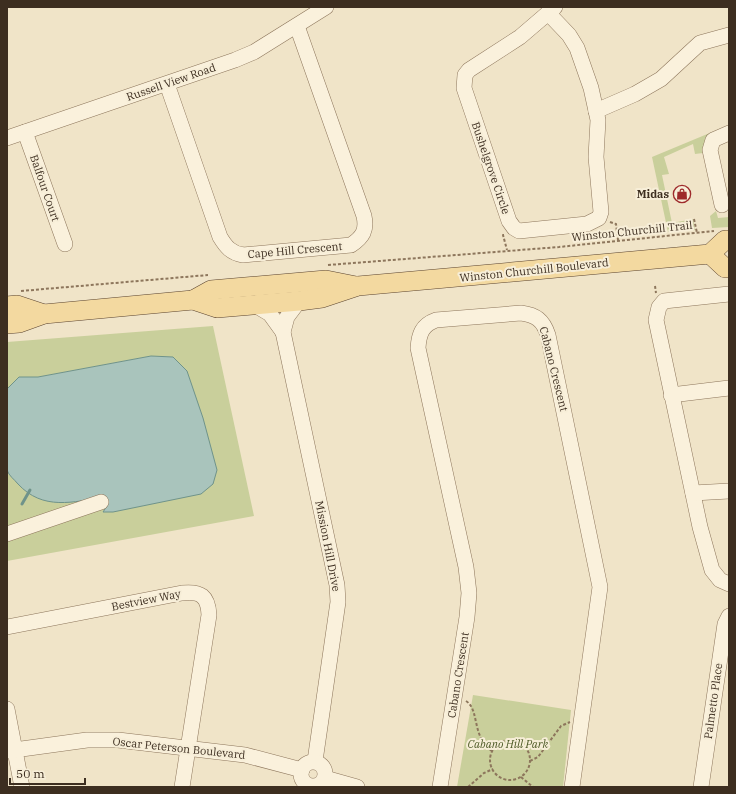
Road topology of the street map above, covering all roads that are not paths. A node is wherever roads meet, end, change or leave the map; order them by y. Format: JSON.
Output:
{"nodes":[{"id":1,"x":326,"y":7,"type":"edge"},
{"id":2,"x":552,"y":10,"type":"edge"},
{"id":3,"x":297,"y":26,"type":"junction"},
{"id":4,"x":729,"y":35,"type":"edge"},
{"id":5,"x":167,"y":84,"type":"junction"},
{"id":6,"x":596,"y":111,"type":"junction"},
{"id":7,"x":25,"y":132,"type":"junction"},
{"id":8,"x":729,"y":133,"type":"edge"},
{"id":9,"x":7,"y":138,"type":"edge"},
{"id":10,"x":722,"y":205,"type":"dead end"},
{"id":11,"x":725,"y":235,"type":"edge"},
{"id":12,"x":65,"y":244,"type":"dead end"},
{"id":13,"x":710,"y":254,"type":"junction"},
{"id":14,"x":729,"y":268,"type":"edge"},
{"id":15,"x":358,"y":286,"type":"junction"},
{"id":16,"x":729,"y":294,"type":"edge"},
{"id":17,"x":193,"y":300,"type":"junction"},
{"id":18,"x":299,"y":301,"type":"junction"},
{"id":19,"x":255,"y":305,"type":"junction"},
{"id":20,"x":7,"y":306,"type":"edge"},
{"id":21,"x":44,"y":314,"type":"junction"},
{"id":22,"x":7,"y":324,"type":"edge"},
{"id":23,"x":284,"y":332,"type":"junction"},
{"id":24,"x":729,"y":388,"type":"edge"},
{"id":25,"x":671,"y":395,"type":"junction"},
{"id":26,"x":729,"y":491,"type":"edge"},
{"id":27,"x":693,"y":493,"type":"junction"},
{"id":28,"x":101,"y":502,"type":"dead end"},
{"id":29,"x":7,"y":534,"type":"edge"},
{"id":30,"x":729,"y":584,"type":"edge"},
{"id":31,"x":729,"y":616,"type":"edge"},
{"id":32,"x":7,"y":627,"type":"edge"},
{"id":33,"x":7,"y":708,"type":"edge"},
{"id":34,"x":188,"y":748,"type":"junction"},
{"id":35,"x":11,"y":751,"type":"edge"},
{"id":36,"x":315,"y":762,"type":"junction"},
{"id":37,"x":302,"y":770,"type":"junction"},
{"id":38,"x":325,"y":778,"type":"junction"},
{"id":39,"x":310,"y":786,"type":"edge"},
{"id":40,"x":22,"y":787,"type":"edge"},
{"id":41,"x":182,"y":787,"type":"edge"},
{"id":42,"x":357,"y":787,"type":"edge"},
{"id":43,"x":440,"y":787,"type":"edge"},
{"id":44,"x":572,"y":787,"type":"edge"},
{"id":45,"x":701,"y":787,"type":"edge"}],
"edges":[{"from":1,"to":3,"type":"street","name":"Russell View Road"},
{"from":2,"to":6,"type":"street","name":"Bushelgrove Circle"},
{"from":2,"to":6,"type":"street","name":"Bushelgrove Circle"},
{"from":3,"to":5,"type":"street","name":"Russell View Road"},
{"from":3,"to":5,"type":"street","name":"Cape Hill Crescent"},
{"from":4,"to":6,"type":"street"},
{"from":5,"to":7,"type":"street","name":"Russell View Road"},
{"from":7,"to":9,"type":"street","name":"Russell View Road"},
{"from":7,"to":12,"type":"street","name":"Balfour Court"},
{"from":8,"to":10,"type":"street"},
{"from":11,"to":13,"type":"main road"},
{"from":13,"to":14,"type":"main road"},
{"from":13,"to":15,"type":"main road","name":"Winston Churchill Boulevard"},
{"from":15,"to":17,"type":"main road","name":"Winston Churchill Boulevard"},
{"from":15,"to":18,"type":"main road","name":"Winston Churchill Boulevard"},
{"from":16,"to":25,"type":"street"},
{"from":17,"to":19,"type":"main road","name":"Winston Churchill Boulevard"},
{"from":17,"to":21,"type":"main road","name":"Winston Churchill Boulevard"},
{"from":18,"to":19,"type":"main road","name":"Winston Churchill Boulevard"},
{"from":18,"to":23,"type":"street","name":"Mission Hill Drive"},
{"from":19,"to":23,"type":"street","name":"Mission Hill Drive"},
{"from":20,"to":21,"type":"main road","name":"Winston Churchill Boulevard"},
{"from":21,"to":22,"type":"main road","name":"Winston Churchill Boulevard"},
{"from":23,"to":36,"type":"street","name":"Mission Hill Drive"},
{"from":24,"to":25,"type":"street"},
{"from":25,"to":27,"type":"street"},
{"from":26,"to":27,"type":"street"},
{"from":27,"to":30,"type":"street"},
{"from":28,"to":29,"type":"street"},
{"from":31,"to":45,"type":"street","name":"Palmetto Place"},
{"from":32,"to":34,"type":"street","name":"Bestview Way"},
{"from":33,"to":35,"type":"street"},
{"from":34,"to":35,"type":"street","name":"Oscar Peterson Boulevard"},
{"from":34,"to":37,"type":"street","name":"Oscar Peterson Boulevard"},
{"from":34,"to":41,"type":"street","name":"Bestview Way"},
{"from":35,"to":40,"type":"street"},
{"from":36,"to":37,"type":"street"},
{"from":36,"to":38,"type":"street"},
{"from":37,"to":39,"type":"street"},
{"from":38,"to":39,"type":"street"},
{"from":38,"to":42,"type":"street"},
{"from":43,"to":44,"type":"street","name":"Cabano Crescent"}]}
